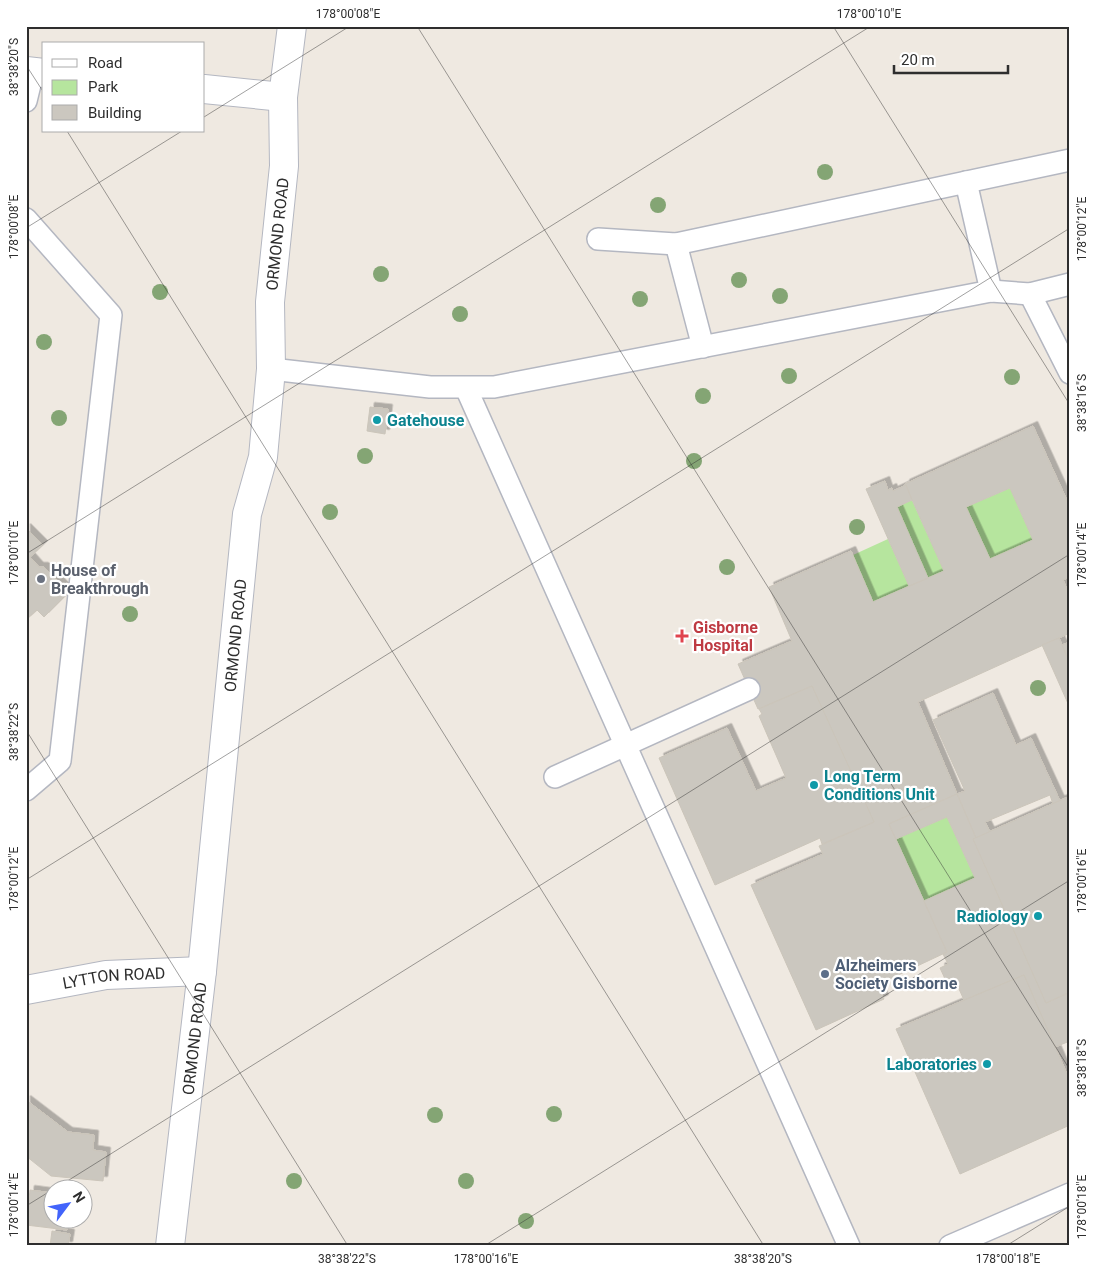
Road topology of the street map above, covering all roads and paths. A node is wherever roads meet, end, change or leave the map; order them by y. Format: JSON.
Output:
{"nodes":[{"id":1,"x":292,"y":26,"type":"edge"},
{"id":2,"x":34,"y":72,"type":"edge"},
{"id":3,"x":205,"y":89,"type":"edge"},
{"id":4,"x":283,"y":97,"type":"junction"},
{"id":5,"x":26,"y":102,"type":"edge"},
{"id":6,"x":1070,"y":160,"type":"edge"},
{"id":7,"x":966,"y":182,"type":"junction"},
{"id":8,"x":26,"y":219,"type":"edge"},
{"id":9,"x":598,"y":239,"type":"dead end"},
{"id":10,"x":676,"y":244,"type":"junction"},
{"id":11,"x":1070,"y":284,"type":"edge"},
{"id":12,"x":991,"y":291,"type":"junction"},
{"id":13,"x":1030,"y":294,"type":"junction"},
{"id":14,"x":703,"y":347,"type":"junction"},
{"id":15,"x":271,"y":369,"type":"junction"},
{"id":16,"x":1070,"y":373,"type":"edge"},
{"id":17,"x":466,"y":388,"type":"junction"},
{"id":18,"x":750,"y":689,"type":"dead end"},
{"id":19,"x":624,"y":744,"type":"junction"},
{"id":20,"x":555,"y":776,"type":"dead end"},
{"id":21,"x":26,"y":790,"type":"edge"},
{"id":22,"x":202,"y":971,"type":"junction"},
{"id":23,"x":26,"y":990,"type":"edge"},
{"id":24,"x":1070,"y":1194,"type":"edge"},
{"id":25,"x":170,"y":1246,"type":"edge"},
{"id":26,"x":849,"y":1246,"type":"edge"},
{"id":27,"x":950,"y":1246,"type":"edge"}],
"edges":[{"from":1,"to":4,"type":"main road","name":"ORMOND ROAD"},
{"from":2,"to":5,"type":"lane"},
{"from":3,"to":4,"type":"main road"},
{"from":4,"to":15,"type":"main road","name":"ORMOND ROAD"},
{"from":6,"to":7,"type":"lane"},
{"from":7,"to":10,"type":"lane"},
{"from":7,"to":12,"type":"lane"},
{"from":8,"to":21,"type":"lane"},
{"from":9,"to":10,"type":"lane"},
{"from":10,"to":14,"type":"lane"},
{"from":11,"to":13,"type":"lane"},
{"from":12,"to":13,"type":"lane"},
{"from":12,"to":14,"type":"lane"},
{"from":13,"to":16,"type":"lane"},
{"from":14,"to":17,"type":"lane"},
{"from":15,"to":17,"type":"lane"},
{"from":15,"to":22,"type":"main road","name":"ORMOND ROAD"},
{"from":17,"to":19,"type":"lane"},
{"from":18,"to":19,"type":"lane"},
{"from":19,"to":20,"type":"lane"},
{"from":19,"to":26,"type":"lane"},
{"from":22,"to":23,"type":"main road","name":"LYTTON ROAD"},
{"from":22,"to":25,"type":"main road","name":"ORMOND ROAD"},
{"from":24,"to":27,"type":"lane"}]}
